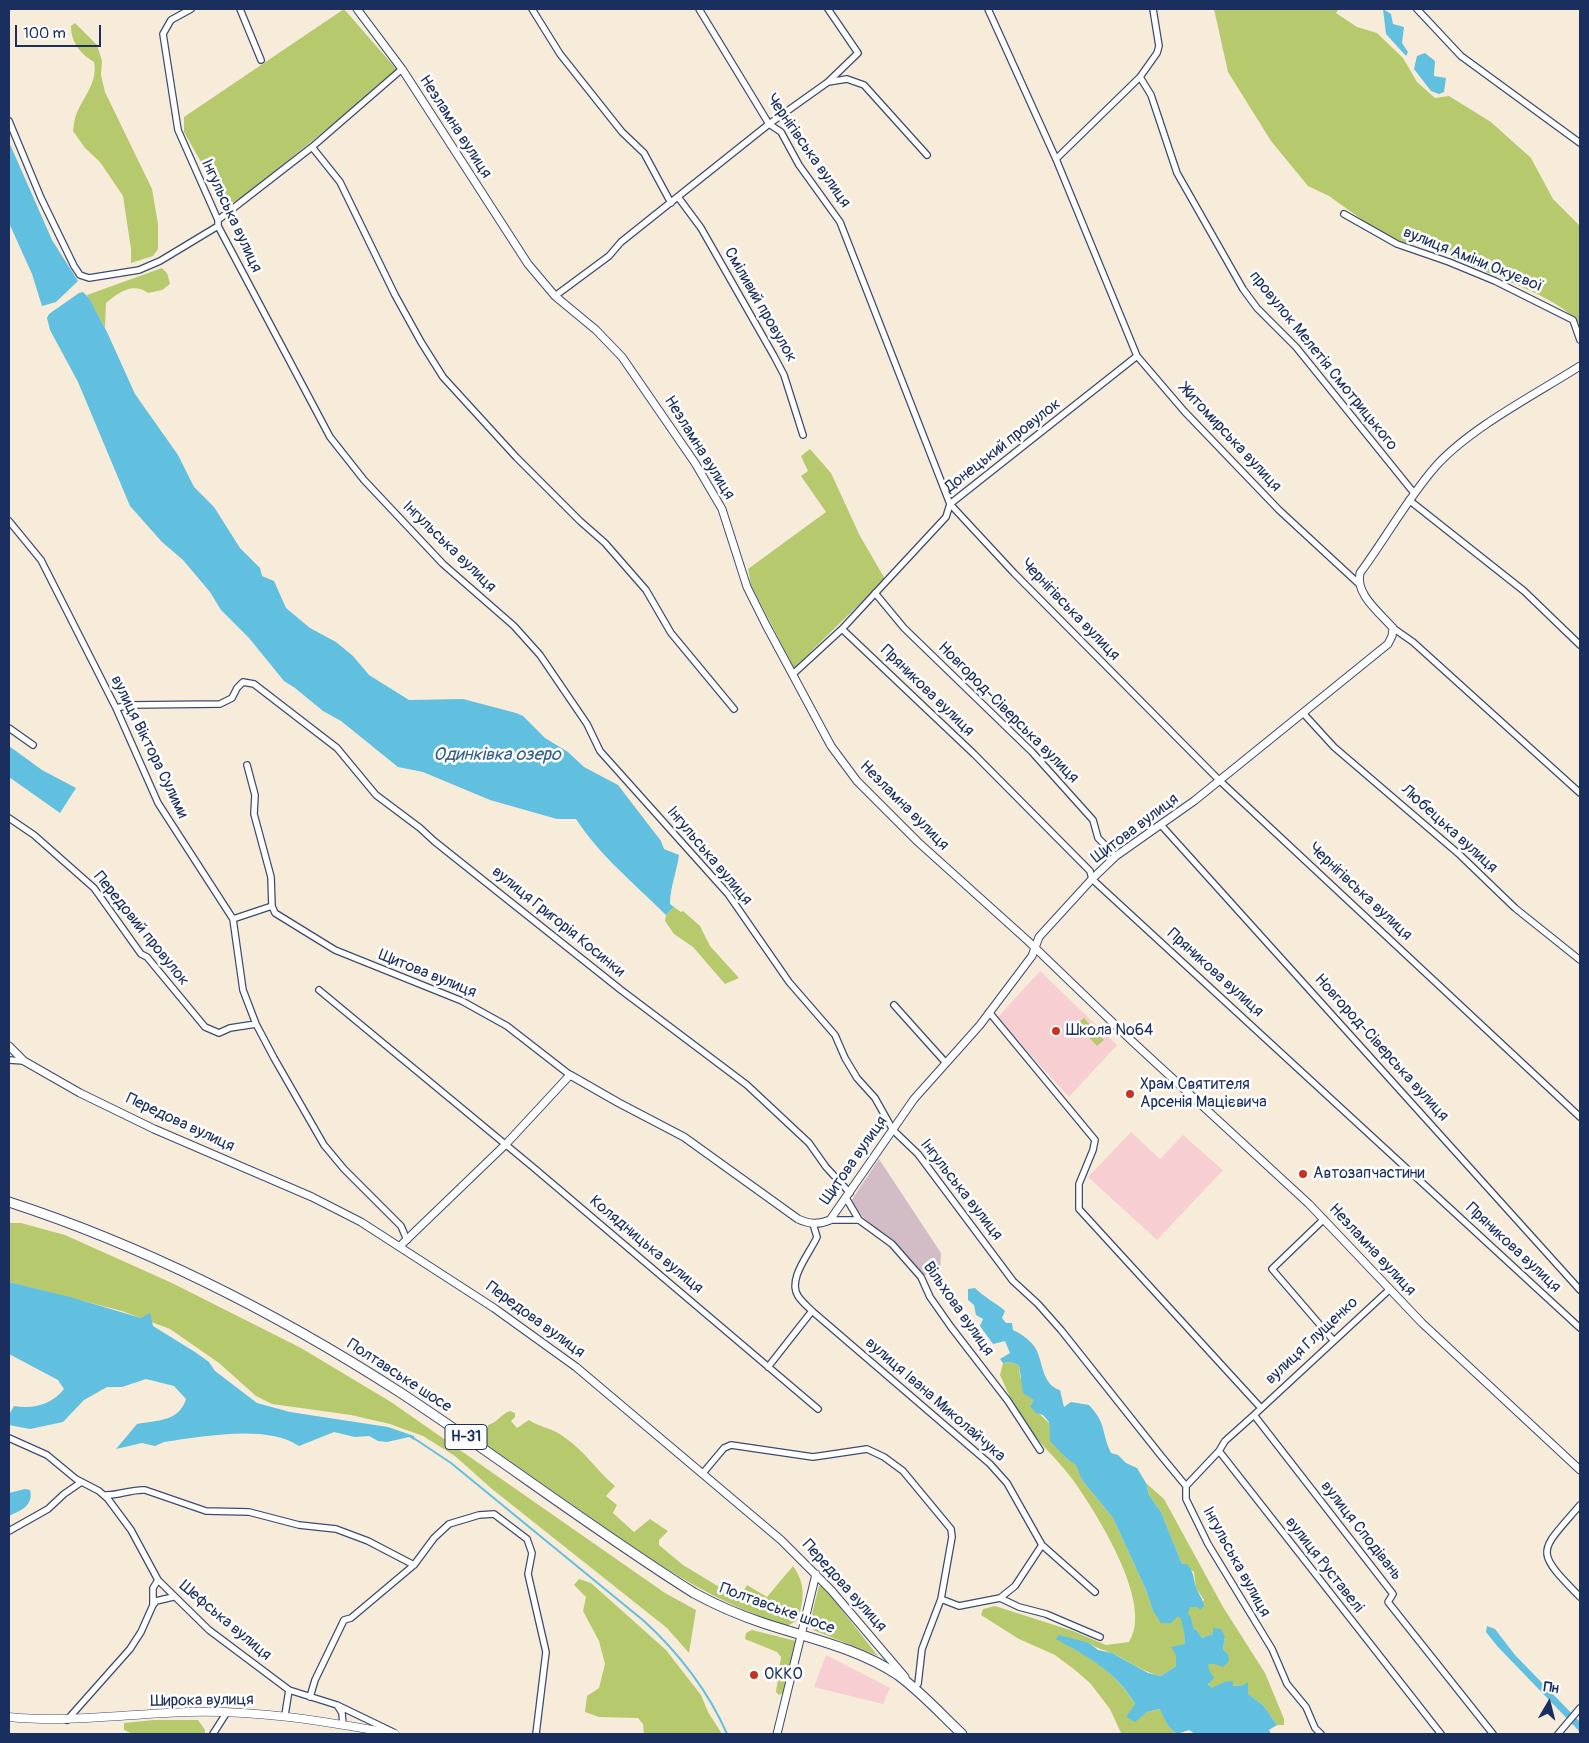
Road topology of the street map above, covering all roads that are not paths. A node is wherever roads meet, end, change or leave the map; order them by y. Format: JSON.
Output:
{"nodes":[{"id":1,"x":191,"y":9,"type":"edge"},
{"id":2,"x":240,"y":9,"type":"edge"},
{"id":3,"x":356,"y":9,"type":"edge"},
{"id":4,"x":532,"y":9,"type":"edge"},
{"id":5,"x":699,"y":9,"type":"edge"},
{"id":6,"x":828,"y":9,"type":"edge"},
{"id":7,"x":988,"y":9,"type":"edge"},
{"id":8,"x":1153,"y":9,"type":"edge"},
{"id":9,"x":1417,"y":9,"type":"edge"},
{"id":10,"x":261,"y":60,"type":"dead end"},
{"id":11,"x":844,"y":66,"type":"junction"},
{"id":12,"x":402,"y":69,"type":"junction"},
{"id":13,"x":1140,"y":77,"type":"junction"},
{"id":14,"x":848,"y":79,"type":"junction"},
{"id":15,"x":828,"y":82,"type":"junction"},
{"id":16,"x":9,"y":121,"type":"edge"},
{"id":17,"x":770,"y":124,"type":"junction"},
{"id":18,"x":1580,"y":143,"type":"edge"},
{"id":19,"x":312,"y":147,"type":"junction"},
{"id":20,"x":927,"y":155,"type":"dead end"},
{"id":21,"x":1056,"y":158,"type":"junction"},
{"id":22,"x":678,"y":197,"type":"junction"},
{"id":23,"x":671,"y":203,"type":"junction"},
{"id":24,"x":1344,"y":214,"type":"dead end"},
{"id":25,"x":218,"y":223,"type":"junction"},
{"id":26,"x":555,"y":296,"type":"junction"},
{"id":27,"x":1580,"y":340,"type":"edge"},
{"id":28,"x":1137,"y":356,"type":"junction"},
{"id":29,"x":1580,"y":366,"type":"edge"},
{"id":30,"x":803,"y":434,"type":"dead end"},
{"id":31,"x":1414,"y":493,"type":"junction"},
{"id":32,"x":1409,"y":500,"type":"junction"},
{"id":33,"x":950,"y":504,"type":"junction"},
{"id":34,"x":9,"y":521,"type":"edge"},
{"id":35,"x":1358,"y":583,"type":"junction"},
{"id":36,"x":874,"y":593,"type":"junction"},
{"id":37,"x":1393,"y":628,"type":"junction"},
{"id":38,"x":842,"y":629,"type":"junction"},
{"id":39,"x":1580,"y":645,"type":"edge"},
{"id":40,"x":793,"y":674,"type":"junction"},
{"id":41,"x":116,"y":708,"type":"junction"},
{"id":42,"x":734,"y":709,"type":"dead end"},
{"id":43,"x":1304,"y":712,"type":"junction"},
{"id":44,"x":9,"y":728,"type":"edge"},
{"id":45,"x":32,"y":745,"type":"dead end"},
{"id":46,"x":247,"y":765,"type":"dead end"},
{"id":47,"x":1219,"y":780,"type":"junction"},
{"id":48,"x":1580,"y":793,"type":"edge"},
{"id":49,"x":9,"y":818,"type":"edge"},
{"id":50,"x":1161,"y":825,"type":"junction"},
{"id":51,"x":1116,"y":856,"type":"junction"},
{"id":52,"x":1092,"y":878,"type":"junction"},
{"id":53,"x":272,"y":906,"type":"junction"},
{"id":54,"x":233,"y":918,"type":"junction"},
{"id":55,"x":1036,"y":948,"type":"junction"},
{"id":56,"x":1580,"y":960,"type":"edge"},
{"id":57,"x":318,"y":990,"type":"dead end"},
{"id":58,"x":894,"y":1006,"type":"dead end"},
{"id":59,"x":989,"y":1012,"type":"junction"},
{"id":60,"x":256,"y":1024,"type":"junction"},
{"id":61,"x":9,"y":1046,"type":"edge"},
{"id":62,"x":9,"y":1060,"type":"edge"},
{"id":63,"x":24,"y":1060,"type":"junction"},
{"id":64,"x":946,"y":1063,"type":"junction"},
{"id":65,"x":570,"y":1074,"type":"junction"},
{"id":66,"x":1580,"y":1117,"type":"edge"},
{"id":67,"x":893,"y":1130,"type":"junction"},
{"id":68,"x":506,"y":1144,"type":"junction"},
{"id":69,"x":848,"y":1196,"type":"junction"},
{"id":70,"x":9,"y":1202,"type":"edge"},
{"id":71,"x":1324,"y":1219,"type":"junction"},
{"id":72,"x":830,"y":1220,"type":"junction"},
{"id":73,"x":859,"y":1220,"type":"junction"},
{"id":74,"x":813,"y":1224,"type":"junction"},
{"id":75,"x":407,"y":1240,"type":"junction"},
{"id":76,"x":400,"y":1246,"type":"junction"},
{"id":77,"x":1390,"y":1289,"type":"junction"},
{"id":78,"x":1580,"y":1290,"type":"edge"},
{"id":79,"x":812,"y":1311,"type":"junction"},
{"id":80,"x":1580,"y":1328,"type":"edge"},
{"id":81,"x":1333,"y":1340,"type":"junction"},
{"id":82,"x":768,"y":1367,"type":"junction"},
{"id":83,"x":1261,"y":1408,"type":"junction"},
{"id":84,"x":818,"y":1409,"type":"dead end"},
{"id":85,"x":1254,"y":1414,"type":"junction"},
{"id":86,"x":9,"y":1438,"type":"edge"},
{"id":87,"x":1040,"y":1450,"type":"dead end"},
{"id":88,"x":1219,"y":1451,"type":"junction"},
{"id":89,"x":1580,"y":1470,"type":"edge"},
{"id":90,"x":703,"y":1473,"type":"junction"},
{"id":91,"x":80,"y":1482,"type":"junction"},
{"id":92,"x":1186,"y":1486,"type":"junction"},
{"id":93,"x":104,"y":1495,"type":"junction"},
{"id":94,"x":1580,"y":1505,"type":"edge"},
{"id":95,"x":9,"y":1531,"type":"edge"},
{"id":96,"x":1042,"y":1545,"type":"junction"},
{"id":97,"x":414,"y":1565,"type":"junction"},
{"id":98,"x":816,"y":1574,"type":"junction"},
{"id":99,"x":158,"y":1580,"type":"junction"},
{"id":100,"x":1095,"y":1592,"type":"dead end"},
{"id":101,"x":173,"y":1596,"type":"junction"},
{"id":102,"x":1580,"y":1597,"type":"edge"},
{"id":103,"x":1000,"y":1598,"type":"junction"},
{"id":104,"x":942,"y":1600,"type":"junction"},
{"id":105,"x":152,"y":1605,"type":"junction"},
{"id":106,"x":801,"y":1635,"type":"junction"},
{"id":107,"x":1100,"y":1637,"type":"dead end"},
{"id":108,"x":913,"y":1687,"type":"junction"},
{"id":109,"x":289,"y":1690,"type":"junction"},
{"id":110,"x":310,"y":1697,"type":"junction"},
{"id":111,"x":337,"y":1705,"type":"junction"},
{"id":112,"x":1578,"y":1711,"type":"edge"},
{"id":113,"x":227,"y":1712,"type":"junction"},
{"id":114,"x":285,"y":1715,"type":"junction"},
{"id":115,"x":9,"y":1717,"type":"edge"},
{"id":116,"x":67,"y":1720,"type":"junction"},
{"id":117,"x":344,"y":1725,"type":"junction"},
{"id":118,"x":213,"y":1734,"type":"edge"},
{"id":119,"x":396,"y":1734,"type":"edge"},
{"id":120,"x":536,"y":1734,"type":"edge"},
{"id":121,"x":777,"y":1734,"type":"edge"},
{"id":122,"x":962,"y":1734,"type":"edge"},
{"id":123,"x":1321,"y":1734,"type":"edge"},
{"id":124,"x":1441,"y":1734,"type":"edge"},
{"id":125,"x":1493,"y":1734,"type":"edge"},
{"id":126,"x":1558,"y":1734,"type":"edge"}],
"edges":[{"from":1,"to":25,"type":"street","name":"Інгульська вулиця"},
{"from":2,"to":10,"type":"street"},
{"from":3,"to":12,"type":"street","name":"Незламна вулиця"},
{"from":4,"to":23,"type":"street"},
{"from":5,"to":17,"type":"street","name":"Чернігівська вулиця"},
{"from":6,"to":11,"type":"street"},
{"from":7,"to":21,"type":"street","name":"Житомирська вулиця"},
{"from":8,"to":13,"type":"street"},
{"from":9,"to":18,"type":"street"},
{"from":11,"to":14,"type":"street"},
{"from":11,"to":15,"type":"street"},
{"from":12,"to":19,"type":"street"},
{"from":12,"to":26,"type":"street","name":"Незламна вулиця"},
{"from":13,"to":21,"type":"street"},
{"from":13,"to":31,"type":"street","name":"провулок Мелетія Смотрицького"},
{"from":14,"to":15,"type":"street"},
{"from":14,"to":20,"type":"street"},
{"from":15,"to":17,"type":"street"},
{"from":16,"to":25,"type":"street"},
{"from":17,"to":22,"type":"street"},
{"from":17,"to":33,"type":"street","name":"Чернігівська вулиця"},
{"from":19,"to":25,"type":"street"},
{"from":19,"to":42,"type":"street"},
{"from":21,"to":28,"type":"street","name":"Житомирська вулиця"},
{"from":22,"to":23,"type":"street"},
{"from":22,"to":30,"type":"street","name":"Сміливий провулок"},
{"from":23,"to":26,"type":"street"},
{"from":24,"to":27,"type":"street","name":"вулиця Аміни Окуєвої"},
{"from":25,"to":67,"type":"street","name":"Інгульська вулиця"},
{"from":26,"to":40,"type":"street","name":"Незламна вулиця"},
{"from":28,"to":33,"type":"street","name":"Донецький провулок"},
{"from":28,"to":35,"type":"street","name":"Житомирська вулиця"},
{"from":29,"to":31,"type":"street"},
{"from":31,"to":32,"type":"street"},
{"from":32,"to":35,"type":"street"},
{"from":32,"to":39,"type":"street"},
{"from":33,"to":36,"type":"street","name":"Донецький провулок"},
{"from":33,"to":47,"type":"street","name":"Чернігівська вулиця"},
{"from":34,"to":41,"type":"street","name":"вулиця Віктора Сулими"},
{"from":35,"to":37,"type":"street","name":"Житомирська вулиця"},
{"from":36,"to":38,"type":"street","name":"Донецький провулок"},
{"from":36,"to":51,"type":"street","name":"Новгород-Сіверська вулиця"},
{"from":37,"to":43,"type":"street","name":"Щитова вулиця"},
{"from":37,"to":48,"type":"street","name":"Житомирська вулиця"},
{"from":38,"to":40,"type":"street","name":"Донецький провулок"},
{"from":38,"to":52,"type":"street","name":"Пряникова вулиця"},
{"from":40,"to":55,"type":"street","name":"Незламна вулиця"},
{"from":41,"to":54,"type":"street","name":"вулиця Віктора Сулими"},
{"from":41,"to":69,"type":"street","name":"вулиця Григорія Косинки"},
{"from":43,"to":47,"type":"street","name":"Щитова вулиця"},
{"from":43,"to":56,"type":"street","name":"Любецька вулиця"},
{"from":44,"to":45,"type":"street"},
{"from":46,"to":53,"type":"street"},
{"from":47,"to":50,"type":"street","name":"Щитова вулиця"},
{"from":47,"to":66,"type":"street","name":"Чернігівська вулиця"},
{"from":49,"to":60,"type":"street","name":"Передовий провулок"},
{"from":50,"to":51,"type":"street","name":"Щитова вулиця"},
{"from":50,"to":78,"type":"street","name":"Новгород-Сіверська вулиця"},
{"from":51,"to":52,"type":"street","name":"Щитова вулиця"},
{"from":52,"to":55,"type":"street","name":"Щитова вулиця"},
{"from":52,"to":80,"type":"street","name":"Пряникова вулиця"},
{"from":53,"to":54,"type":"street"},
{"from":53,"to":65,"type":"street","name":"Щитова вулиця"},
{"from":54,"to":60,"type":"street","name":"вулиця Віктора Сулими"},
{"from":55,"to":59,"type":"street","name":"Щитова вулиця"},
{"from":55,"to":71,"type":"street","name":"Незламна вулиця"},
{"from":57,"to":68,"type":"street","name":"Колядницька вулиця"},
{"from":58,"to":64,"type":"street"},
{"from":59,"to":64,"type":"street","name":"Щитова вулиця"},
{"from":59,"to":83,"type":"street"},
{"from":60,"to":75,"type":"street","name":"вулиця Віктора Сулими"},
{"from":61,"to":63,"type":"street","name":"Передова вулиця"},
{"from":62,"to":63,"type":"street"},
{"from":63,"to":76,"type":"street","name":"Передова вулиця"},
{"from":64,"to":67,"type":"street","name":"Щитова вулиця"},
{"from":65,"to":68,"type":"street"},
{"from":65,"to":74,"type":"street","name":"Щитова вулиця"},
{"from":67,"to":69,"type":"street","name":"Щитова вулиця"},
{"from":67,"to":92,"type":"street","name":"Інгульська вулиця"},
{"from":68,"to":75,"type":"street"},
{"from":68,"to":82,"type":"street","name":"Колядницька вулиця"},
{"from":69,"to":72,"type":"street","name":"Щитова вулиця"},
{"from":69,"to":73,"type":"street","name":"вулиця Григорія Косинки"},
{"from":70,"to":106,"type":"main road","name":"Полтавське шосе","number":"Н-31"},
{"from":71,"to":77,"type":"street","name":"Незламна вулиця"},
{"from":71,"to":81,"type":"street"},
{"from":72,"to":73,"type":"street"},
{"from":72,"to":74,"type":"street","name":"Щитова вулиця"},
{"from":73,"to":87,"type":"street","name":"Вільхова вулиця"},
{"from":74,"to":79,"type":"street","name":"вулиця Івана Миколайчука"},
{"from":75,"to":76,"type":"street"},
{"from":76,"to":90,"type":"street","name":"Передова вулиця"},
{"from":77,"to":81,"type":"street","name":"вулиця Глущенко"},
{"from":77,"to":89,"type":"street","name":"Незламна вулиця"},
{"from":79,"to":82,"type":"street"},
{"from":79,"to":96,"type":"street","name":"вулиця Івана Миколайчука"},
{"from":81,"to":83,"type":"street","name":"вулиця Глущенко"},
{"from":82,"to":84,"type":"street","name":"Колядницька вулиця"},
{"from":83,"to":85,"type":"street","name":"вулиця Глущенко"},
{"from":85,"to":88,"type":"street"},
{"from":85,"to":125,"type":"street","name":"вулиця Сподівань"},
{"from":86,"to":91,"type":"street"},
{"from":88,"to":92,"type":"street"},
{"from":88,"to":124,"type":"street","name":"вулиця Руставелі"},
{"from":90,"to":98,"type":"street","name":"Передова вулиця"},
{"from":90,"to":104,"type":"street"},
{"from":91,"to":93,"type":"street"},
{"from":91,"to":95,"type":"street"},
{"from":92,"to":123,"type":"street","name":"Інгульська вулиця"},
{"from":93,"to":97,"type":"street"},
{"from":93,"to":99,"type":"street","name":"Шефська вулиця"},
{"from":94,"to":102,"type":"street"},
{"from":96,"to":100,"type":"street","name":"вулиця Івана Миколайчука"},
{"from":96,"to":103,"type":"street"},
{"from":97,"to":110,"type":"street"},
{"from":97,"to":120,"type":"street"},
{"from":98,"to":106,"type":"street"},
{"from":98,"to":108,"type":"street","name":"Передова вулиця"},
{"from":99,"to":101,"type":"street","name":"Шефська вулиця"},
{"from":99,"to":105,"type":"street"},
{"from":101,"to":105,"type":"street"},
{"from":101,"to":109,"type":"street","name":"Шефська вулиця"},
{"from":103,"to":104,"type":"street"},
{"from":103,"to":107,"type":"street"},
{"from":104,"to":108,"type":"street"},
{"from":105,"to":116,"type":"street"},
{"from":106,"to":108,"type":"main road","name":"Полтавське шосе","number":"Н-31"},
{"from":106,"to":121,"type":"street"},
{"from":108,"to":122,"type":"main road","name":"Передова вулиця","number":"Н-31"},
{"from":109,"to":110,"type":"street","name":"Шефська вулиця"},
{"from":109,"to":114,"type":"street"},
{"from":110,"to":111,"type":"street","name":"Шефська вулиця"},
{"from":111,"to":117,"type":"street"},
{"from":111,"to":119,"type":"street","name":"Шефська вулиця"},
{"from":112,"to":126,"type":"street"},
{"from":113,"to":114,"type":"main road","name":"Широка вулиця"},
{"from":113,"to":116,"type":"main road","name":"Широка вулиця"},
{"from":113,"to":118,"type":"street"},
{"from":114,"to":117,"type":"main road","name":"Широка вулиця"},
{"from":115,"to":116,"type":"main road","name":"Широка вулиця"},
{"from":117,"to":119,"type":"main road","name":"Широка вулиця"}]}
